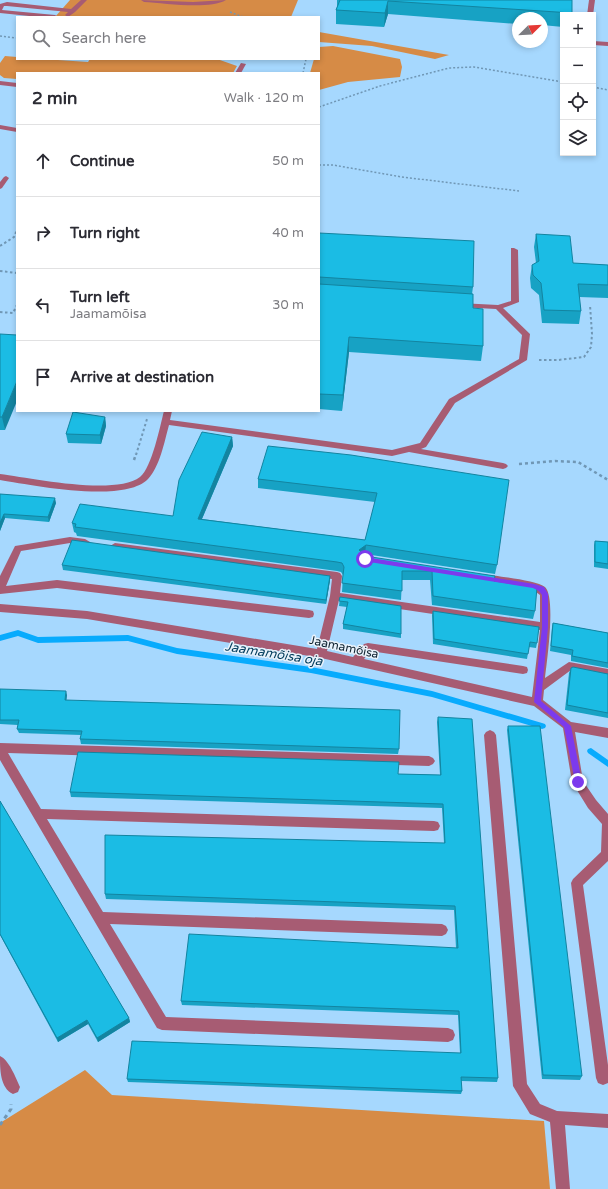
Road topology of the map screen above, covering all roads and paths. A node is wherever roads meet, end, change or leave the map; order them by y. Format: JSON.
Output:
{"nodes":[{"id":1,"x":84,"y":0,"type":"edge"},
{"id":2,"x":144,"y":0,"type":"edge"},
{"id":3,"x":223,"y":0,"type":"edge"},
{"id":4,"x":592,"y":0,"type":"edge"},
{"id":5,"x":0,"y":10,"type":"edge"},
{"id":6,"x":73,"y":11,"type":"junction"},
{"id":7,"x":590,"y":12,"type":"edge"},
{"id":8,"x":47,"y":16,"type":"edge"},
{"id":9,"x":66,"y":16,"type":"edge"},
{"id":10,"x":0,"y":36,"type":"edge"},
{"id":11,"x":16,"y":38,"type":"edge"},
{"id":12,"x":596,"y":43,"type":"edge"},
{"id":13,"x":608,"y":44,"type":"edge"},
{"id":14,"x":306,"y":60,"type":"edge"},
{"id":15,"x":243,"y":64,"type":"dead end"},
{"id":16,"x":239,"y":72,"type":"edge"},
{"id":17,"x":303,"y":72,"type":"edge"},
{"id":18,"x":560,"y":81,"type":"edge"},
{"id":19,"x":0,"y":83,"type":"edge"},
{"id":20,"x":16,"y":85,"type":"edge"},
{"id":21,"x":596,"y":88,"type":"edge"},
{"id":22,"x":608,"y":90,"type":"edge"},
{"id":23,"x":320,"y":107,"type":"edge"},
{"id":24,"x":0,"y":127,"type":"edge"},
{"id":25,"x":16,"y":130,"type":"edge"},
{"id":26,"x":320,"y":165,"type":"edge"},
{"id":27,"x":6,"y":178,"type":"dead end"},
{"id":28,"x":0,"y":187,"type":"edge"},
{"id":29,"x":519,"y":191,"type":"dead end"},
{"id":30,"x":16,"y":232,"type":"edge"},
{"id":31,"x":0,"y":246,"type":"edge"},
{"id":32,"x":514,"y":250,"type":"dead end"},
{"id":33,"x":0,"y":271,"type":"edge"},
{"id":34,"x":16,"y":273,"type":"edge"},
{"id":35,"x":448,"y":304,"type":"edge"},
{"id":36,"x":590,"y":305,"type":"dead end"},
{"id":37,"x":16,"y":307,"type":"edge"},
{"id":38,"x":498,"y":307,"type":"junction"},
{"id":39,"x":0,"y":312,"type":"edge"},
{"id":40,"x":13,"y":313,"type":"joint"},
{"id":41,"x":522,"y":360,"type":"junction"},
{"id":42,"x":168,"y":412,"type":"edge"},
{"id":43,"x":147,"y":419,"type":"dead end"},
{"id":44,"x":165,"y":422,"type":"junction"},
{"id":45,"x":408,"y":449,"type":"junction"},
{"id":46,"x":133,"y":464,"type":"dead end"},
{"id":47,"x":502,"y":466,"type":"joint"},
{"id":48,"x":0,"y":477,"type":"edge"},
{"id":49,"x":608,"y":480,"type":"edge"},
{"id":50,"x":473,"y":576,"type":"edge"},
{"id":51,"x":0,"y":588,"type":"edge"},
{"id":52,"x":335,"y":596,"type":"junction"},
{"id":53,"x":0,"y":608,"type":"edge"},
{"id":54,"x":309,"y":614,"type":"dead end"},
{"id":55,"x":545,"y":627,"type":"junction"},
{"id":56,"x":321,"y":654,"type":"junction"},
{"id":57,"x":355,"y":662,"type":"junction"},
{"id":58,"x":523,"y":670,"type":"dead end"},
{"id":59,"x":608,"y":672,"type":"edge"},
{"id":60,"x":540,"y":687,"type":"junction"},
{"id":61,"x":537,"y":702,"type":"junction"},
{"id":62,"x":568,"y":726,"type":"junction"},
{"id":63,"x":608,"y":733,"type":"edge"},
{"id":64,"x":490,"y":735,"type":"dead end"},
{"id":65,"x":0,"y":749,"type":"edge"},
{"id":66,"x":429,"y":761,"type":"dead end"},
{"id":67,"x":39,"y":814,"type":"junction"},
{"id":68,"x":608,"y":822,"type":"edge"},
{"id":69,"x":434,"y":826,"type":"dead end"},
{"id":70,"x":608,"y":854,"type":"edge"},
{"id":71,"x":99,"y":918,"type":"junction"},
{"id":72,"x":442,"y":930,"type":"dead end"},
{"id":73,"x":448,"y":1035,"type":"dead end"},
{"id":74,"x":0,"y":1063,"type":"edge"},
{"id":75,"x":603,"y":1078,"type":"dead end"},
{"id":76,"x":13,"y":1087,"type":"dead end"},
{"id":77,"x":557,"y":1118,"type":"junction"},
{"id":78,"x":608,"y":1121,"type":"edge"},
{"id":79,"x":563,"y":1189,"type":"edge"}],
"edges":[{"from":1,"to":6,"type":"street"},
{"from":2,"to":3,"type":"street"},
{"from":4,"to":7,"type":"street"},
{"from":5,"to":6,"type":"street"},
{"from":5,"to":8,"type":"street"},
{"from":6,"to":9,"type":"street"},
{"from":10,"to":11,"type":"path"},
{"from":12,"to":13,"type":"street"},
{"from":14,"to":17,"type":"path"},
{"from":15,"to":16,"type":"street"},
{"from":18,"to":23,"type":"path"},
{"from":19,"to":20,"type":"street"},
{"from":21,"to":22,"type":"path"},
{"from":24,"to":25,"type":"street"},
{"from":26,"to":29,"type":"path"},
{"from":27,"to":28,"type":"street"},
{"from":30,"to":31,"type":"path"},
{"from":32,"to":38,"type":"street"},
{"from":33,"to":34,"type":"path"},
{"from":35,"to":38,"type":"street"},
{"from":36,"to":41,"type":"path"},
{"from":37,"to":40,"type":"path"},
{"from":38,"to":41,"type":"street"},
{"from":39,"to":40,"type":"path"},
{"from":41,"to":45,"type":"street"},
{"from":42,"to":44,"type":"street"},
{"from":43,"to":46,"type":"path"},
{"from":44,"to":45,"type":"street"},
{"from":44,"to":48,"type":"street"},
{"from":45,"to":47,"type":"street"},
{"from":47,"to":49,"type":"path"},
{"from":50,"to":55,"type":"street"},
{"from":51,"to":52,"type":"street"},
{"from":51,"to":54,"type":"street"},
{"from":52,"to":55,"type":"street"},
{"from":52,"to":56,"type":"street"},
{"from":53,"to":56,"type":"street","name":"Jaamamõisa"},
{"from":55,"to":60,"type":"street"},
{"from":56,"to":57,"type":"street","name":"Jaamamõisa"},
{"from":57,"to":58,"type":"street"},
{"from":57,"to":61,"type":"street","name":"Jaamamõisa"},
{"from":59,"to":60,"type":"street"},
{"from":60,"to":61,"type":"street"},
{"from":61,"to":62,"type":"street","name":"Jaamamõisa"},
{"from":62,"to":63,"type":"street"},
{"from":62,"to":68,"type":"street"},
{"from":64,"to":77,"type":"street"},
{"from":65,"to":66,"type":"street"},
{"from":65,"to":67,"type":"street"},
{"from":67,"to":69,"type":"street"},
{"from":67,"to":71,"type":"street"},
{"from":68,"to":70,"type":"street"},
{"from":70,"to":75,"type":"street"},
{"from":71,"to":72,"type":"street"},
{"from":71,"to":73,"type":"street"},
{"from":74,"to":76,"type":"street"},
{"from":77,"to":78,"type":"street"},
{"from":77,"to":79,"type":"street"}]}
